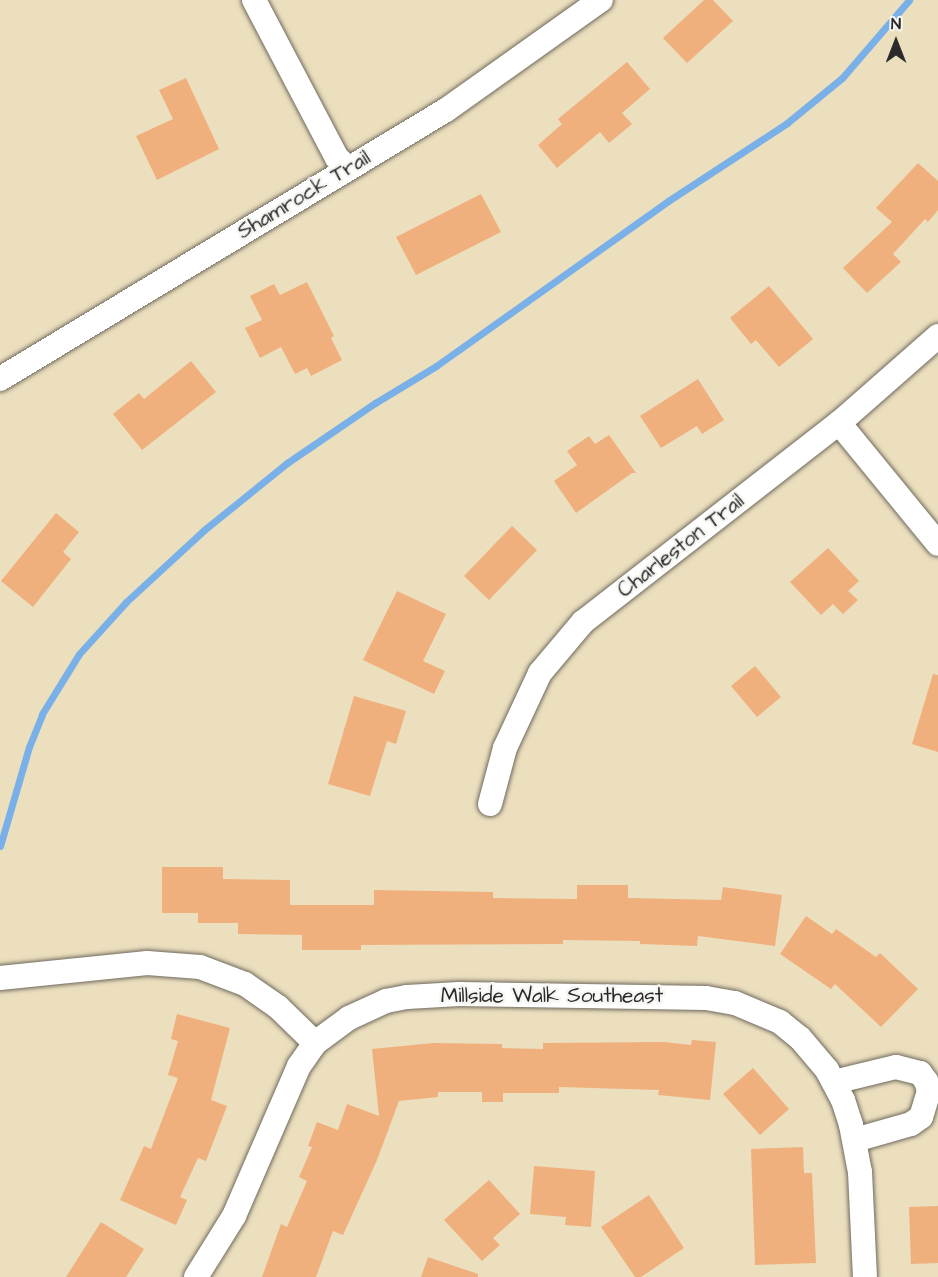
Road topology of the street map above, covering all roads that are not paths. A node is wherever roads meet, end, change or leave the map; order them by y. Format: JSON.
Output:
{"nodes":[{"id":1,"x":254,"y":0,"type":"edge"},
{"id":2,"x":601,"y":0,"type":"edge"},
{"id":3,"x":348,"y":168,"type":"junction"},
{"id":4,"x":938,"y":336,"type":"edge"},
{"id":5,"x":0,"y":379,"type":"edge"},
{"id":6,"x":839,"y":423,"type":"junction"},
{"id":7,"x":938,"y":544,"type":"edge"},
{"id":8,"x":490,"y":804,"type":"dead end"},
{"id":9,"x":0,"y":978,"type":"edge"},
{"id":10,"x":315,"y":1042,"type":"junction"},
{"id":11,"x":834,"y":1082,"type":"junction"},
{"id":12,"x":855,"y":1140,"type":"junction"},
{"id":13,"x":196,"y":1277,"type":"edge"},
{"id":14,"x":865,"y":1277,"type":"edge"}],
"edges":[{"from":1,"to":3,"type":"street"},
{"from":2,"to":3,"type":"street","name":"Shamrock Trail"},
{"from":3,"to":5,"type":"street","name":"Shamrock Trail"},
{"from":4,"to":6,"type":"street","name":"Charleston Trail"},
{"from":6,"to":7,"type":"street"},
{"from":6,"to":8,"type":"street","name":"Charleston Trail"},
{"from":9,"to":10,"type":"street"},
{"from":10,"to":11,"type":"street","name":"Millside Walk Southeast"},
{"from":10,"to":13,"type":"street","name":"Millside Walk Southeast"},
{"from":11,"to":12,"type":"street","name":"Millside Walk Southeast"},
{"from":11,"to":12,"type":"street"},
{"from":12,"to":14,"type":"street","name":"Millside Walk Southeast"}]}
